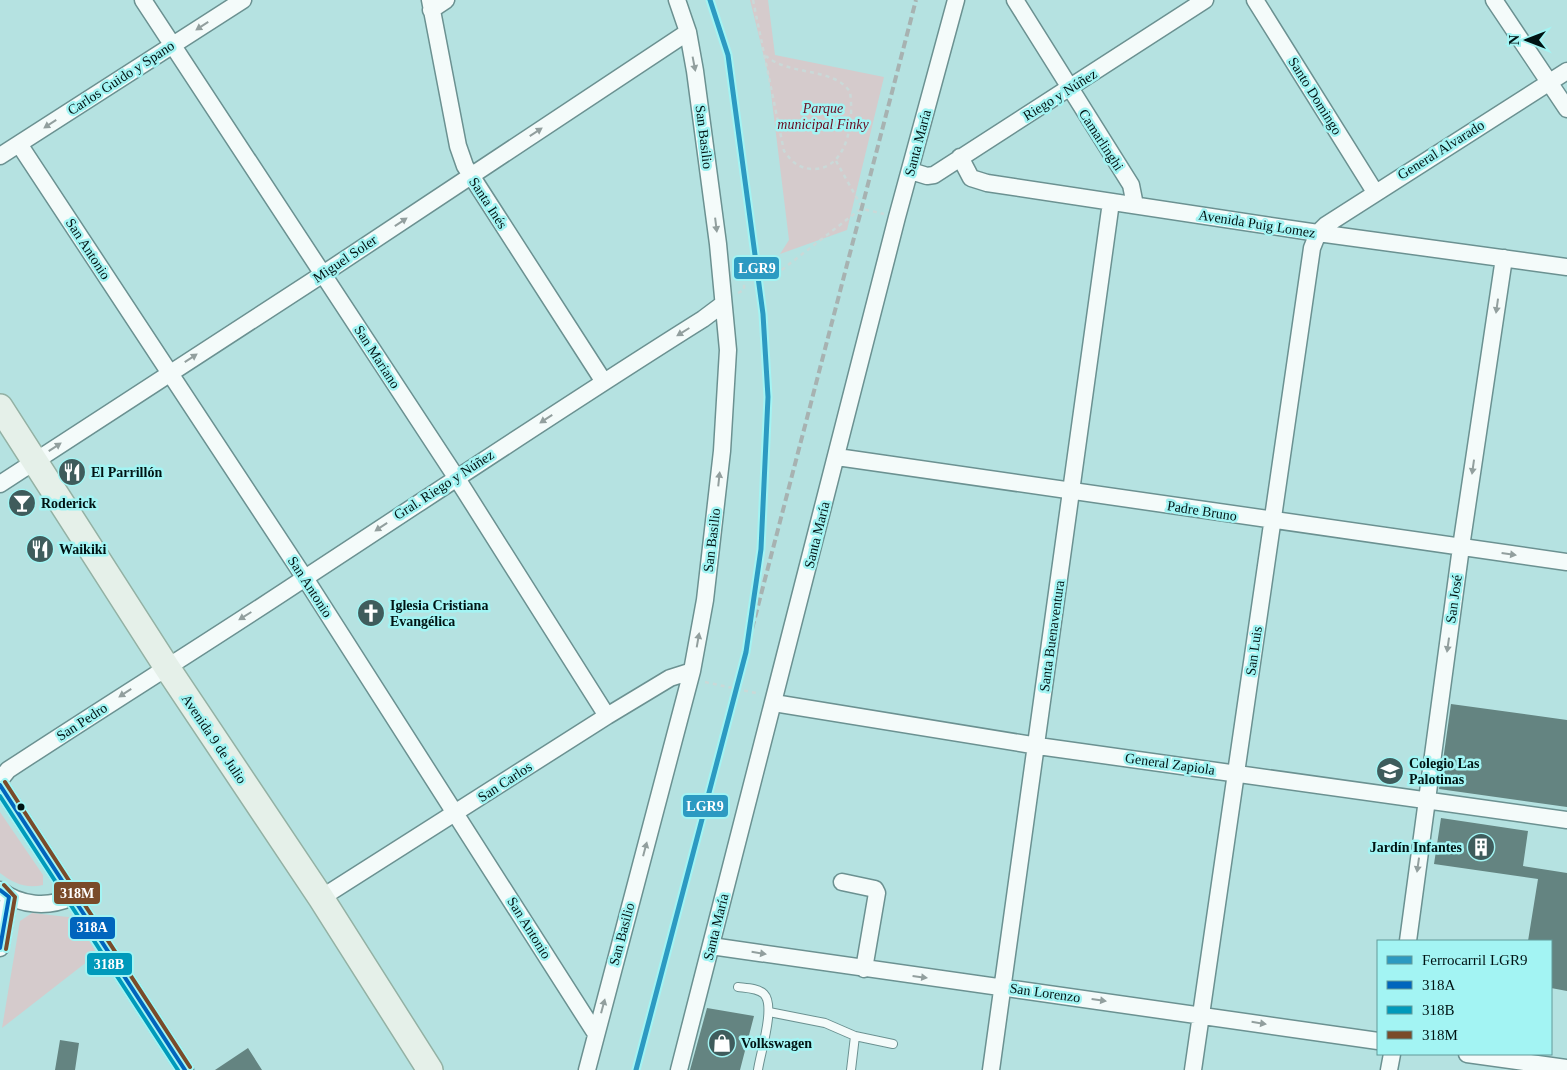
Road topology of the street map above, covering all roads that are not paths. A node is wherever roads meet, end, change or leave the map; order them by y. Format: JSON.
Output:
{"nodes":[{"id":1,"x":143,"y":0,"type":"edge"},
{"id":2,"x":242,"y":0,"type":"edge"},
{"id":3,"x":446,"y":0,"type":"edge"},
{"id":4,"x":677,"y":0,"type":"edge"},
{"id":5,"x":956,"y":0,"type":"edge"},
{"id":6,"x":1015,"y":0,"type":"edge"},
{"id":7,"x":1205,"y":0,"type":"edge"},
{"id":8,"x":1255,"y":0,"type":"edge"},
{"id":9,"x":1494,"y":0,"type":"edge"},
{"id":10,"x":430,"y":5,"type":"edge"},
{"id":11,"x":688,"y":32,"type":"junction"},
{"id":12,"x":173,"y":45,"type":"junction"},
{"id":13,"x":1567,"y":71,"type":"edge"},
{"id":14,"x":1550,"y":82,"type":"junction"},
{"id":15,"x":1069,"y":89,"type":"junction"},
{"id":16,"x":1567,"y":109,"type":"edge"},
{"id":17,"x":19,"y":144,"type":"junction"},
{"id":18,"x":0,"y":156,"type":"edge"},
{"id":19,"x":960,"y":158,"type":"junction"},
{"id":20,"x":911,"y":171,"type":"junction"},
{"id":21,"x":470,"y":175,"type":"junction"},
{"id":22,"x":1375,"y":192,"type":"junction"},
{"id":23,"x":1111,"y":202,"type":"junction"},
{"id":24,"x":1135,"y":205,"type":"junction"},
{"id":25,"x":1318,"y":233,"type":"junction"},
{"id":26,"x":1504,"y":258,"type":"junction"},
{"id":27,"x":1567,"y":267,"type":"edge"},
{"id":28,"x":323,"y":274,"type":"junction"},
{"id":29,"x":723,"y":304,"type":"junction"},
{"id":30,"x":170,"y":372,"type":"junction"},
{"id":31,"x":604,"y":382,"type":"junction"},
{"id":32,"x":0,"y":407,"type":"edge"},
{"id":33,"x":837,"y":457,"type":"junction"},
{"id":34,"x":35,"y":461,"type":"junction"},
{"id":35,"x":456,"y":477,"type":"junction"},
{"id":36,"x":0,"y":484,"type":"edge"},
{"id":37,"x":1072,"y":491,"type":"junction"},
{"id":38,"x":1271,"y":521,"type":"junction"},
{"id":39,"x":1461,"y":547,"type":"junction"},
{"id":40,"x":1567,"y":562,"type":"edge"},
{"id":41,"x":305,"y":579,"type":"junction"},
{"id":42,"x":166,"y":666,"type":"junction"},
{"id":43,"x":691,"y":675,"type":"junction"},
{"id":44,"x":774,"y":703,"type":"junction"},
{"id":45,"x":607,"y":716,"type":"junction"},
{"id":46,"x":1038,"y":746,"type":"junction"},
{"id":47,"x":1237,"y":774,"type":"junction"},
{"id":48,"x":0,"y":780,"type":"edge"},
{"id":49,"x":0,"y":785,"type":"edge"},
{"id":50,"x":1427,"y":800,"type":"junction"},
{"id":51,"x":456,"y":814,"type":"junction"},
{"id":52,"x":1567,"y":820,"type":"edge"},
{"id":53,"x":842,"y":882,"type":"dead end"},
{"id":54,"x":4,"y":893,"type":"edge"},
{"id":55,"x":72,"y":897,"type":"junction"},
{"id":56,"x":321,"y":898,"type":"junction"},
{"id":57,"x":1408,"y":940,"type":"edge"},
{"id":58,"x":711,"y":946,"type":"junction"},
{"id":59,"x":0,"y":948,"type":"edge"},
{"id":60,"x":864,"y":970,"type":"junction"},
{"id":61,"x":738,"y":987,"type":"dead end"},
{"id":62,"x":1002,"y":987,"type":"junction"},
{"id":63,"x":769,"y":1012,"type":"junction"},
{"id":64,"x":1201,"y":1014,"type":"junction"},
{"id":65,"x":596,"y":1034,"type":"junction"},
{"id":66,"x":855,"y":1036,"type":"junction"},
{"id":67,"x":1377,"y":1041,"type":"edge"},
{"id":68,"x":893,"y":1044,"type":"dead end"},
{"id":69,"x":1392,"y":1055,"type":"edge"},
{"id":70,"x":1474,"y":1055,"type":"edge"},
{"id":71,"x":1567,"y":1068,"type":"edge"},
{"id":72,"x":185,"y":1070,"type":"edge"},
{"id":73,"x":430,"y":1070,"type":"edge"},
{"id":74,"x":587,"y":1070,"type":"edge"},
{"id":75,"x":679,"y":1070,"type":"edge"},
{"id":76,"x":758,"y":1070,"type":"edge"},
{"id":77,"x":851,"y":1070,"type":"edge"},
{"id":78,"x":991,"y":1070,"type":"edge"},
{"id":79,"x":1193,"y":1070,"type":"edge"},
{"id":80,"x":1389,"y":1070,"type":"edge"}],
"edges":[{"from":1,"to":12,"type":"street","name":"San Mariano"},
{"from":2,"to":12,"type":"street","name":"Carlos Guido y Spano","one_way":true},
{"from":3,"to":10,"type":"street"},
{"from":4,"to":11,"type":"street","name":"San Basilio"},
{"from":5,"to":20,"type":"street","name":"Santa María"},
{"from":6,"to":15,"type":"street","name":"Camarlinghi"},
{"from":7,"to":15,"type":"street","name":"Riego y Núñez"},
{"from":8,"to":22,"type":"street","name":"Santo Domingo"},
{"from":9,"to":14,"type":"street"},
{"from":10,"to":21,"type":"street","name":"Santa Inés"},
{"from":21,"to":11,"type":"street","name":"Miguel Soler","one_way":true},
{"from":11,"to":29,"type":"street","name":"San Basilio","one_way":true},
{"from":12,"to":17,"type":"street","name":"Carlos Guido y Spano","one_way":true},
{"from":12,"to":28,"type":"street","name":"San Mariano"},
{"from":13,"to":14,"type":"street","name":"General Alvarado"},
{"from":14,"to":16,"type":"street"},
{"from":14,"to":22,"type":"street","name":"General Alvarado"},
{"from":15,"to":19,"type":"street","name":"Riego y Núñez"},
{"from":15,"to":24,"type":"street","name":"Camarlinghi"},
{"from":17,"to":18,"type":"street","name":"Carlos Guido y Spano"},
{"from":17,"to":30,"type":"street","name":"San Antonio"},
{"from":19,"to":20,"type":"street","name":"Riego y Núñez"},
{"from":19,"to":23,"type":"street","name":"Avenida Puig Lomez"},
{"from":20,"to":33,"type":"street","name":"Santa María"},
{"from":28,"to":21,"type":"street","name":"Miguel Soler","one_way":true},
{"from":21,"to":31,"type":"street","name":"Santa Inés"},
{"from":22,"to":25,"type":"street","name":"General Alvarado"},
{"from":23,"to":24,"type":"street","name":"Avenida Puig Lomez"},
{"from":23,"to":37,"type":"street","name":"Santa Buenaventura"},
{"from":24,"to":25,"type":"street","name":"Avenida Puig Lomez"},
{"from":25,"to":26,"type":"street","name":"Avenida Puig Lomez"},
{"from":25,"to":38,"type":"street","name":"San Luis"},
{"from":26,"to":27,"type":"street","name":"Avenida Puig Lomez"},
{"from":26,"to":39,"type":"street","name":"San José","one_way":true},
{"from":30,"to":28,"type":"street","name":"Miguel Soler","one_way":true},
{"from":28,"to":35,"type":"street","name":"San Mariano"},
{"from":29,"to":31,"type":"street","name":"Gral. Riego y Núñez","one_way":true},
{"from":43,"to":29,"type":"street","name":"San Basilio","one_way":true},
{"from":34,"to":30,"type":"street","name":"Miguel Soler","one_way":true},
{"from":30,"to":41,"type":"street","name":"San Antonio"},
{"from":31,"to":35,"type":"street","name":"Gral. Riego y Núñez","one_way":true},
{"from":32,"to":34,"type":"main road","name":"Avenida 9 de Julio"},
{"from":33,"to":37,"type":"street","name":"Padre Bruno"},
{"from":33,"to":44,"type":"street","name":"Santa María"},
{"from":34,"to":36,"type":"street","name":"Miguel Soler"},
{"from":34,"to":42,"type":"main road","name":"Avenida 9 de Julio"},
{"from":35,"to":41,"type":"street","name":"Gral. Riego y Núñez","one_way":true},
{"from":35,"to":45,"type":"street","name":"San Mariano"},
{"from":37,"to":38,"type":"street","name":"Padre Bruno"},
{"from":37,"to":46,"type":"street","name":"Santa Buenaventura"},
{"from":38,"to":39,"type":"street","name":"Padre Bruno"},
{"from":38,"to":47,"type":"street","name":"San Luis"},
{"from":39,"to":40,"type":"street","name":"Padre Bruno","one_way":true},
{"from":39,"to":50,"type":"street","name":"San José","one_way":true},
{"from":41,"to":42,"type":"street","name":"Gral. Riego y Núñez","one_way":true},
{"from":41,"to":51,"type":"street","name":"San Antonio"},
{"from":42,"to":48,"type":"street","name":"San Pedro","one_way":true},
{"from":42,"to":56,"type":"main road","name":"Avenida 9 de Julio"},
{"from":43,"to":45,"type":"street","name":"San Carlos"},
{"from":65,"to":43,"type":"street","name":"San Basilio","one_way":true},
{"from":44,"to":46,"type":"street","name":"General Zapiola"},
{"from":44,"to":58,"type":"street","name":"Santa María"},
{"from":45,"to":51,"type":"street","name":"San Carlos"},
{"from":46,"to":47,"type":"street","name":"General Zapiola"},
{"from":46,"to":62,"type":"street","name":"Santa Buenaventura"},
{"from":47,"to":50,"type":"street","name":"General Zapiola"},
{"from":47,"to":64,"type":"street","name":"San Luis"},
{"from":49,"to":55,"type":"street"},
{"from":50,"to":52,"type":"street","name":"General Zapiola"},
{"from":50,"to":57,"type":"street","name":"San José","one_way":true},
{"from":51,"to":56,"type":"street","name":"San Carlos"},
{"from":51,"to":65,"type":"street","name":"San Antonio"},
{"from":53,"to":60,"type":"street"},
{"from":54,"to":55,"type":"street"},
{"from":54,"to":59,"type":"street"},
{"from":55,"to":72,"type":"street"},
{"from":56,"to":73,"type":"main road","name":"Avenida 9 de Julio"},
{"from":58,"to":60,"type":"street","name":"San Lorenzo","one_way":true},
{"from":58,"to":75,"type":"street","name":"Santa María"},
{"from":60,"to":62,"type":"street","name":"San Lorenzo","one_way":true},
{"from":61,"to":63,"type":"lane"},
{"from":62,"to":64,"type":"street","name":"San Lorenzo","one_way":true},
{"from":62,"to":78,"type":"street","name":"Santa Buenaventura"},
{"from":63,"to":66,"type":"lane"},
{"from":63,"to":76,"type":"lane"},
{"from":64,"to":67,"type":"street","name":"San Lorenzo","one_way":true},
{"from":64,"to":79,"type":"street","name":"San Luis"},
{"from":65,"to":74,"type":"street","name":"San Basilio"},
{"from":66,"to":68,"type":"lane"},
{"from":66,"to":77,"type":"lane"},
{"from":69,"to":80,"type":"street"},
{"from":70,"to":71,"type":"street"}]}
